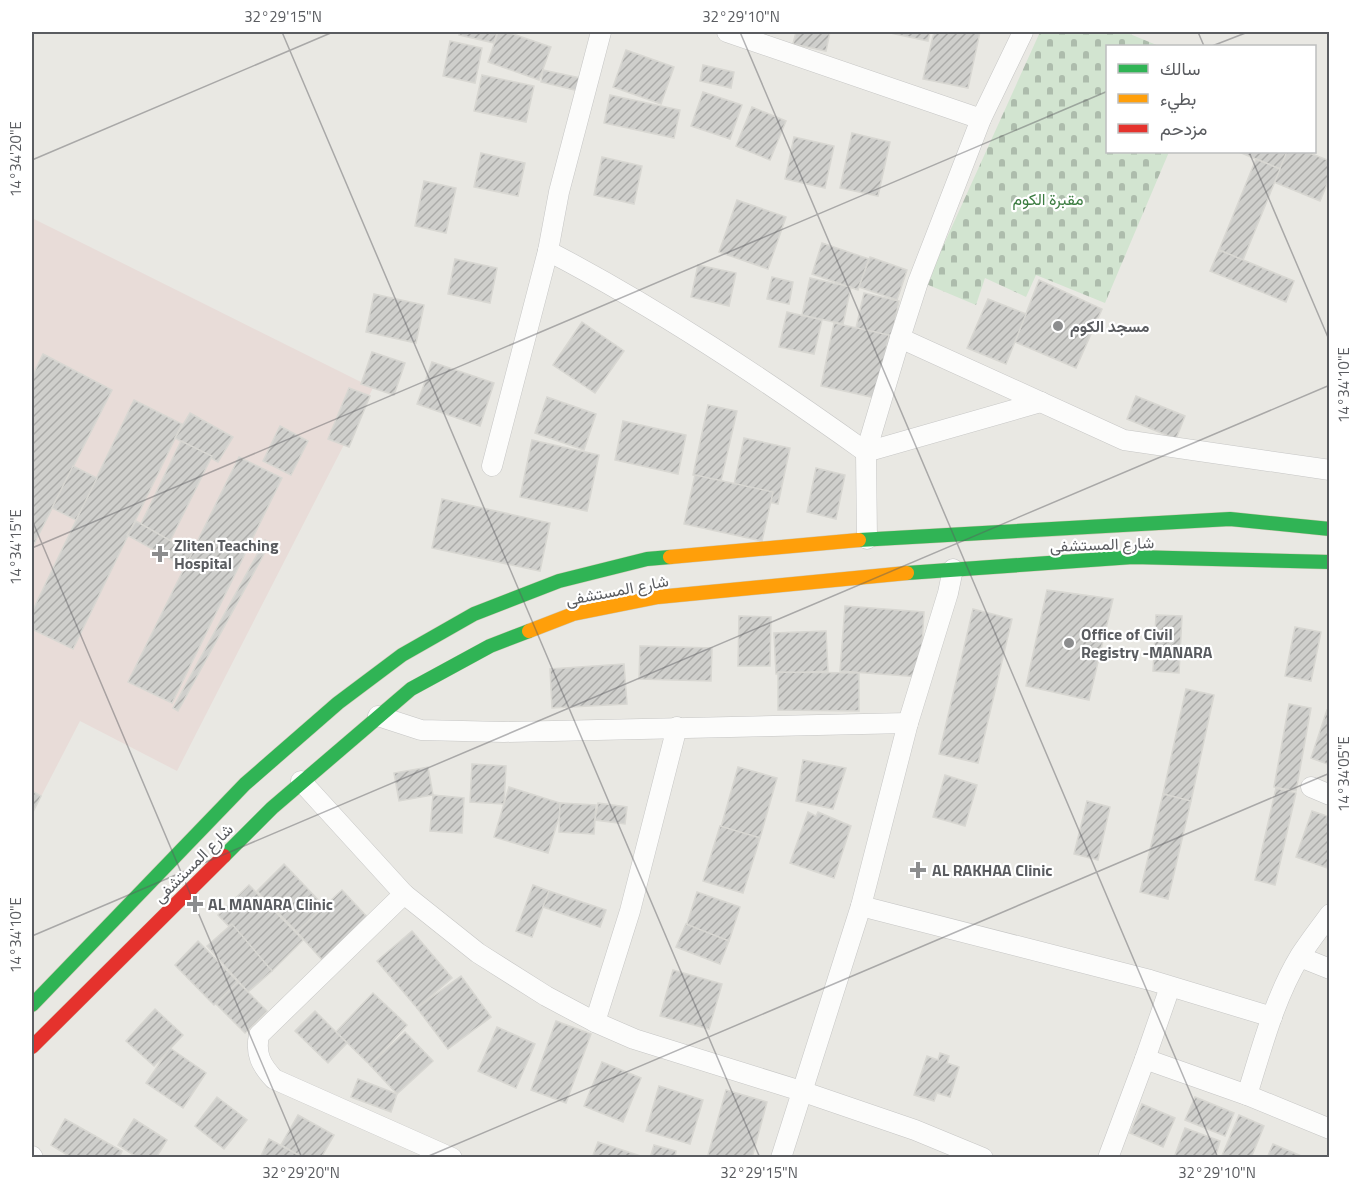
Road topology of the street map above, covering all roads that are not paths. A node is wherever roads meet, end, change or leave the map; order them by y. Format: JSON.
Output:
{"nodes":[{"id":1,"x":601,"y":32,"type":"edge"},
{"id":2,"x":727,"y":32,"type":"edge"},
{"id":3,"x":1023,"y":32,"type":"edge"},
{"id":4,"x":981,"y":119,"type":"junction"},
{"id":5,"x":548,"y":251,"type":"junction"},
{"id":6,"x":900,"y":338,"type":"junction"},
{"id":7,"x":1041,"y":402,"type":"junction"},
{"id":8,"x":866,"y":452,"type":"junction"},
{"id":9,"x":492,"y":466,"type":"dead end"},
{"id":10,"x":1329,"y":470,"type":"edge"},
{"id":11,"x":1329,"y":529,"type":"edge"},
{"id":12,"x":867,"y":539,"type":"junction"},
{"id":13,"x":1329,"y":562,"type":"edge"},
{"id":14,"x":953,"y":569,"type":"junction"},
{"id":15,"x":378,"y":716,"type":"junction"},
{"id":16,"x":908,"y":723,"type":"junction"},
{"id":17,"x":677,"y":727,"type":"junction"},
{"id":18,"x":301,"y":781,"type":"junction"},
{"id":19,"x":1311,"y":787,"type":"dead end"},
{"id":20,"x":1329,"y":795,"type":"edge"},
{"id":21,"x":404,"y":894,"type":"junction"},
{"id":22,"x":861,"y":906,"type":"junction"},
{"id":23,"x":1329,"y":914,"type":"edge"},
{"id":24,"x":1300,"y":957,"type":"junction"},
{"id":25,"x":1329,"y":969,"type":"edge"},
{"id":26,"x":1170,"y":987,"type":"junction"},
{"id":27,"x":32,"y":1003,"type":"edge"},
{"id":28,"x":1272,"y":1017,"type":"junction"},
{"id":29,"x":595,"y":1022,"type":"junction"},
{"id":30,"x":32,"y":1047,"type":"edge"},
{"id":31,"x":1145,"y":1059,"type":"junction"},
{"id":32,"x":801,"y":1091,"type":"junction"},
{"id":33,"x":1247,"y":1095,"type":"junction"},
{"id":34,"x":1329,"y":1129,"type":"edge"},
{"id":35,"x":452,"y":1158,"type":"edge"},
{"id":36,"x":781,"y":1158,"type":"edge"},
{"id":37,"x":983,"y":1158,"type":"edge"},
{"id":38,"x":1108,"y":1158,"type":"edge"}],
"edges":[{"from":1,"to":5,"type":"street"},
{"from":2,"to":4,"type":"street"},
{"from":3,"to":4,"type":"street"},
{"from":4,"to":6,"type":"street"},
{"from":5,"to":8,"type":"street"},
{"from":5,"to":9,"type":"street"},
{"from":6,"to":7,"type":"street"},
{"from":6,"to":8,"type":"street"},
{"from":7,"to":8,"type":"street"},
{"from":7,"to":10,"type":"street"},
{"from":8,"to":12,"type":"street"},
{"from":11,"to":12,"type":"main road","name":"شارع المستشفى"},
{"from":12,"to":27,"type":"main road","name":"شارع المستشفى"},
{"from":13,"to":14,"type":"main road","name":"شارع المستشفى"},
{"from":14,"to":15,"type":"main road","name":"شارع المستشفى"},
{"from":14,"to":16,"type":"street"},
{"from":15,"to":17,"type":"street"},
{"from":15,"to":18,"type":"main road","name":"شارع المستشفى"},
{"from":16,"to":17,"type":"street"},
{"from":16,"to":22,"type":"street"},
{"from":17,"to":29,"type":"street"},
{"from":18,"to":21,"type":"street"},
{"from":18,"to":30,"type":"main road","name":"شارع المستشفى"},
{"from":19,"to":20,"type":"street"},
{"from":21,"to":29,"type":"street"},
{"from":21,"to":35,"type":"street"},
{"from":22,"to":26,"type":"street"},
{"from":22,"to":32,"type":"street"},
{"from":23,"to":24,"type":"street"},
{"from":24,"to":25,"type":"street"},
{"from":24,"to":28,"type":"street"},
{"from":26,"to":28,"type":"street"},
{"from":26,"to":31,"type":"street"},
{"from":28,"to":33,"type":"street"},
{"from":29,"to":32,"type":"street"},
{"from":31,"to":33,"type":"street"},
{"from":31,"to":38,"type":"street"},
{"from":32,"to":36,"type":"street"},
{"from":32,"to":37,"type":"street"},
{"from":33,"to":34,"type":"street"}]}
